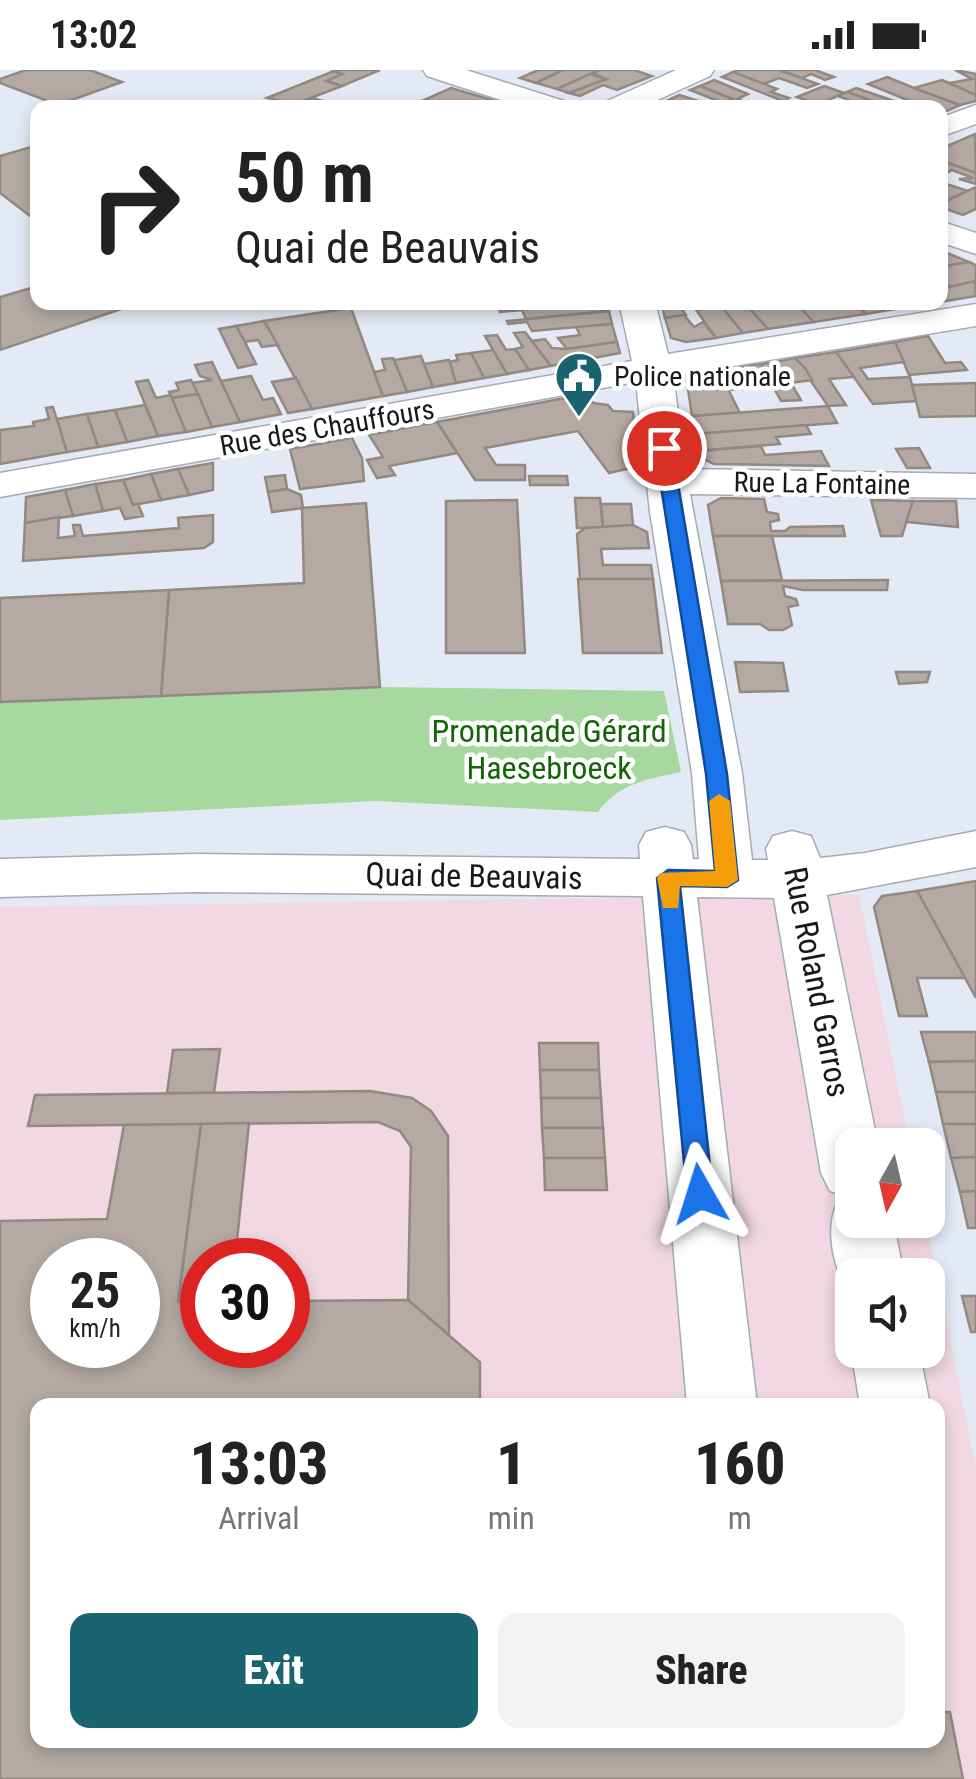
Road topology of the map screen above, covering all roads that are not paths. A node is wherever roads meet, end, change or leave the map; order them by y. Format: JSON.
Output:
{"nodes":[{"id":1,"x":437,"y":70,"type":"edge"},
{"id":2,"x":700,"y":70,"type":"edge"},
{"id":3,"x":533,"y":100,"type":"edge"},
{"id":4,"x":633,"y":100,"type":"edge"},
{"id":5,"x":976,"y":114,"type":"edge"},
{"id":6,"x":948,"y":125,"type":"edge"},
{"id":7,"x":948,"y":234,"type":"edge"},
{"id":8,"x":976,"y":244,"type":"edge"},
{"id":9,"x":640,"y":310,"type":"edge"},
{"id":10,"x":976,"y":314,"type":"edge"},
{"id":11,"x":653,"y":368,"type":"junction"},
{"id":12,"x":667,"y":481,"type":"junction"},
{"id":13,"x":0,"y":485,"type":"edge"},
{"id":14,"x":976,"y":486,"type":"edge"},
{"id":15,"x":960,"y":851,"type":"edge"},
{"id":16,"x":666,"y":862,"type":"junction"},
{"id":17,"x":725,"y":862,"type":"junction"},
{"id":18,"x":795,"y":864,"type":"junction"},
{"id":19,"x":0,"y":877,"type":"edge"},
{"id":20,"x":844,"y":1128,"type":"edge"},
{"id":21,"x":888,"y":1368,"type":"edge"},
{"id":22,"x":721,"y":1398,"type":"edge"},
{"id":23,"x":894,"y":1398,"type":"edge"}],
"edges":[{"from":1,"to":3,"type":"street"},
{"from":2,"to":4,"type":"street"},
{"from":5,"to":6,"type":"street"},
{"from":7,"to":8,"type":"street"},
{"from":9,"to":11,"type":"street"},
{"from":10,"to":11,"type":"street","name":"Rue des Chauffours"},
{"from":11,"to":12,"type":"street"},
{"from":11,"to":13,"type":"street","name":"Rue des Chauffours"},
{"from":12,"to":14,"type":"street","name":"Rue La Fontaine"},
{"from":12,"to":17,"type":"street"},
{"from":15,"to":18,"type":"street","name":"Quai de Beauvais"},
{"from":16,"to":17,"type":"street","name":"Quai de Beauvais"},
{"from":16,"to":19,"type":"street","name":"Quai de Beauvais"},
{"from":16,"to":22,"type":"street"},
{"from":17,"to":18,"type":"street","name":"Quai de Beauvais"},
{"from":18,"to":20,"type":"street","name":"Rue Roland Garros"},
{"from":21,"to":23,"type":"street"}]}
